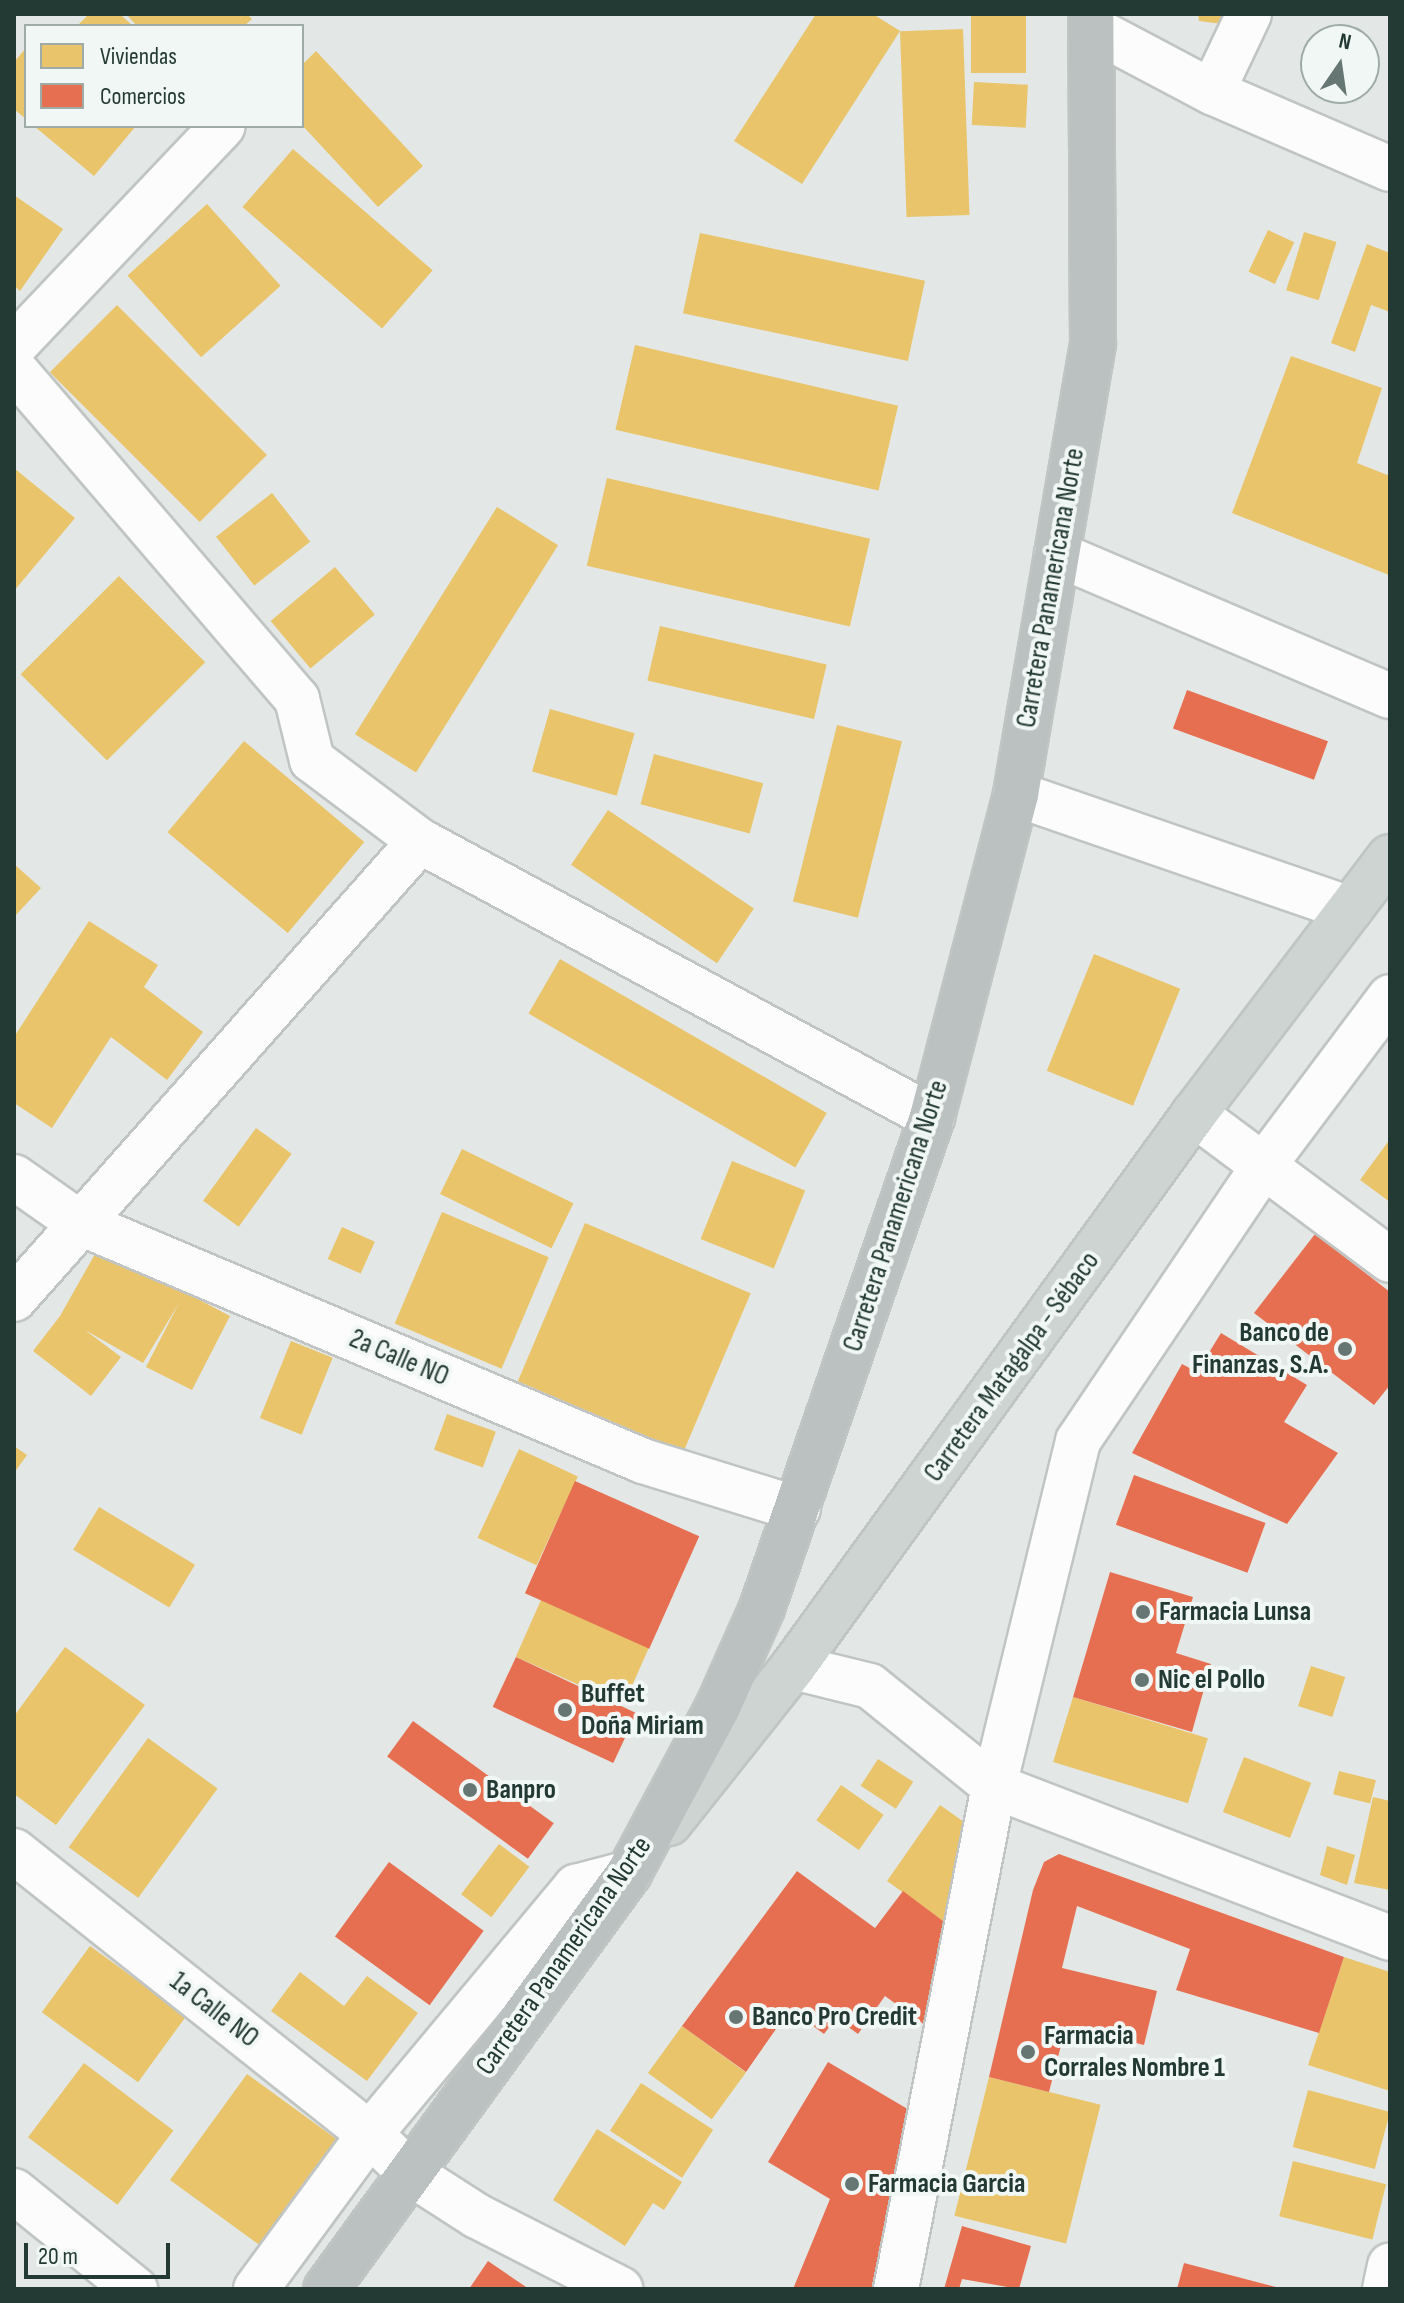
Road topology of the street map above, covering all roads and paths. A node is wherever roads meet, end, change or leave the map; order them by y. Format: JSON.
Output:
{"nodes":[{"id":1,"x":1249,"y":14,"type":"edge"},
{"id":2,"x":1092,"y":22,"type":"edge"},
{"id":3,"x":1212,"y":92,"type":"junction"},
{"id":4,"x":221,"y":128,"type":"edge"},
{"id":5,"x":1390,"y":169,"type":"edge"},
{"id":6,"x":14,"y":346,"type":"edge"},
{"id":7,"x":14,"y":369,"type":"edge"},
{"id":8,"x":1057,"y":554,"type":"junction"},
{"id":9,"x":1390,"y":696,"type":"edge"},
{"id":10,"x":1016,"y":794,"type":"junction"},
{"id":11,"x":420,"y":841,"type":"junction"},
{"id":12,"x":1390,"y":857,"type":"edge"},
{"id":13,"x":1350,"y":909,"type":"junction"},
{"id":14,"x":1390,"y":997,"type":"edge"},
{"id":15,"x":1194,"y":1114,"type":"junction"},
{"id":16,"x":932,"y":1117,"type":"junction"},
{"id":17,"x":1264,"y":1165,"type":"junction"},
{"id":18,"x":14,"y":1177,"type":"edge"},
{"id":19,"x":78,"y":1222,"type":"junction"},
{"id":20,"x":1390,"y":1260,"type":"edge"},
{"id":21,"x":14,"y":1299,"type":"edge"},
{"id":22,"x":798,"y":1509,"type":"junction"},
{"id":23,"x":793,"y":1667,"type":"junction"},
{"id":24,"x":994,"y":1786,"type":"junction"},
{"id":25,"x":14,"y":1851,"type":"edge"},
{"id":26,"x":629,"y":1873,"type":"junction"},
{"id":27,"x":1390,"y":1938,"type":"edge"},
{"id":28,"x":370,"y":2134,"type":"junction"},
{"id":29,"x":410,"y":2173,"type":"junction"},
{"id":30,"x":14,"y":2191,"type":"edge"},
{"id":31,"x":1390,"y":2266,"type":"edge"},
{"id":32,"x":135,"y":2289,"type":"edge"},
{"id":33,"x":256,"y":2289,"type":"edge"},
{"id":34,"x":326,"y":2289,"type":"edge"},
{"id":35,"x":620,"y":2289,"type":"edge"},
{"id":36,"x":896,"y":2289,"type":"edge"},
{"id":37,"x":1385,"y":2289,"type":"edge"}],
"edges":[{"from":1,"to":3,"type":"street"},
{"from":2,"to":3,"type":"street"},
{"from":2,"to":8,"type":"highway","name":"Carretera Panamericana Norte"},
{"from":3,"to":5,"type":"street"},
{"from":4,"to":6,"type":"street"},
{"from":7,"to":11,"type":"street"},
{"from":8,"to":9,"type":"street"},
{"from":8,"to":10,"type":"highway","name":"Carretera Panamericana Norte"},
{"from":10,"to":13,"type":"street"},
{"from":10,"to":16,"type":"highway","name":"Carretera Panamericana Norte"},
{"from":11,"to":16,"type":"street"},
{"from":11,"to":19,"type":"street"},
{"from":12,"to":13,"type":"main road","name":"Carretera Matagalpa - Sébaco"},
{"from":13,"to":15,"type":"main road","name":"Carretera Matagalpa - Sébaco"},
{"from":14,"to":17,"type":"street"},
{"from":15,"to":17,"type":"street"},
{"from":15,"to":23,"type":"main road","name":"Carretera Matagalpa - Sébaco"},
{"from":16,"to":22,"type":"highway","name":"Carretera Panamericana Norte"},
{"from":17,"to":20,"type":"street"},
{"from":17,"to":24,"type":"street"},
{"from":18,"to":19,"type":"street","name":"2a Calle NO"},
{"from":19,"to":21,"type":"street"},
{"from":19,"to":22,"type":"street","name":"2a Calle NO"},
{"from":22,"to":26,"type":"highway","name":"Carretera Panamericana Norte"},
{"from":23,"to":24,"type":"street"},
{"from":23,"to":26,"type":"main road","name":"Carretera Matagalpa - Sébaco"},
{"from":24,"to":27,"type":"street"},
{"from":24,"to":36,"type":"street"},
{"from":25,"to":28,"type":"street","name":"1a Calle NO"},
{"from":26,"to":28,"type":"street"},
{"from":26,"to":29,"type":"highway","name":"Carretera Panamericana Norte"},
{"from":28,"to":29,"type":"street","name":"1a Calle NO"},
{"from":28,"to":33,"type":"street"},
{"from":29,"to":34,"type":"highway","name":"Carretera Panamericana Norte"},
{"from":29,"to":35,"type":"street","name":"1a Calle NO"},
{"from":30,"to":32,"type":"street"},
{"from":31,"to":37,"type":"street"}]}
